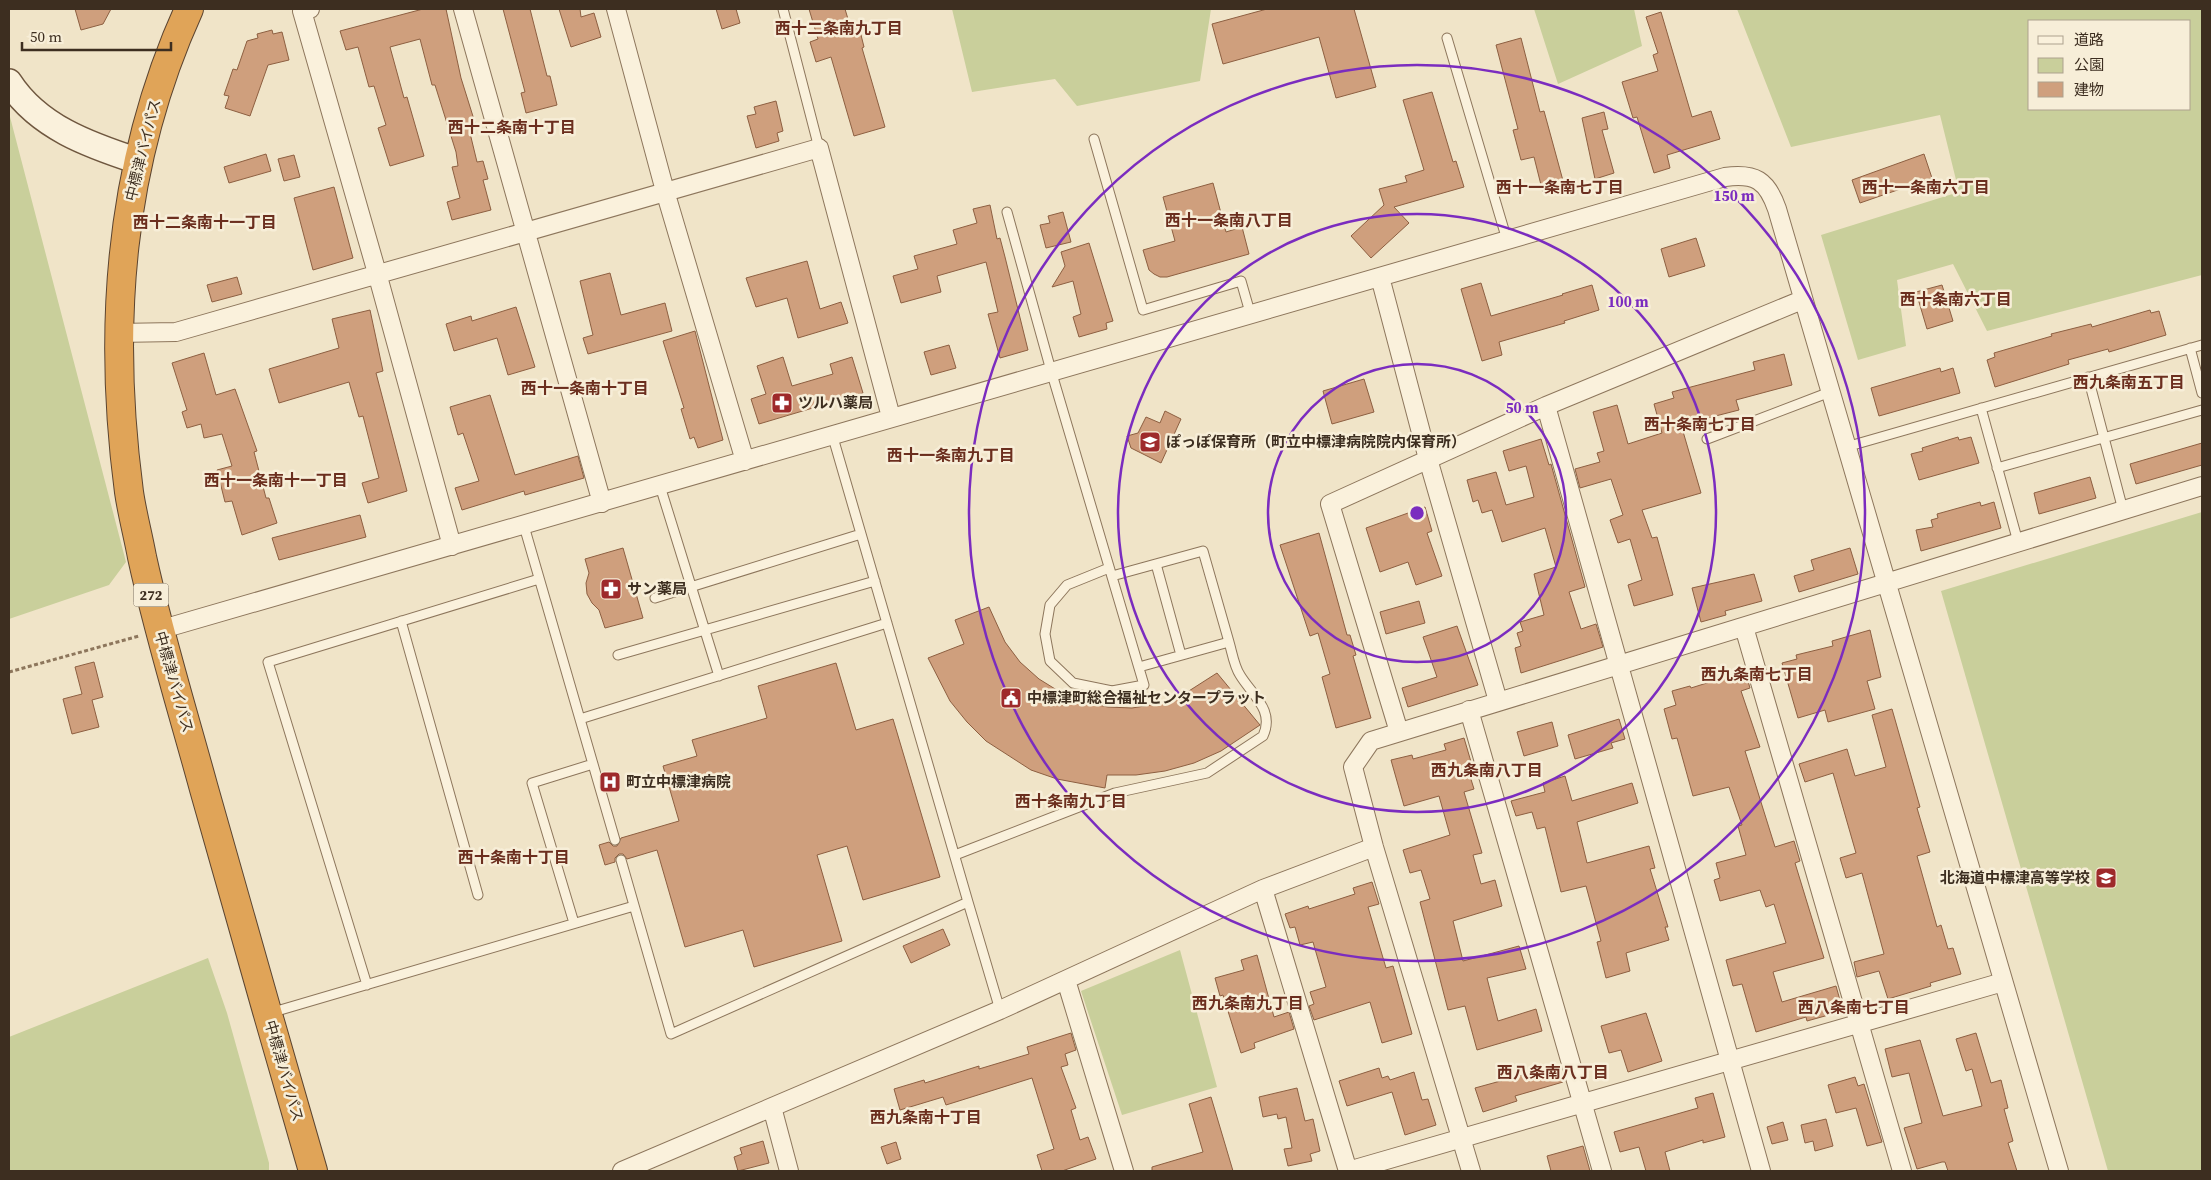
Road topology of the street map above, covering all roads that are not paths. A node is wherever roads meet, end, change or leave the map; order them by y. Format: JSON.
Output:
{"nodes":[{"id":1,"x":189,"y":9,"type":"edge"},
{"id":2,"x":310,"y":9,"type":"edge"},
{"id":3,"x":464,"y":9,"type":"edge"},
{"id":4,"x":616,"y":9,"type":"edge"},
{"id":5,"x":782,"y":9,"type":"edge"},
{"id":6,"x":1447,"y":38,"type":"dead end"},
{"id":7,"x":9,"y":82,"type":"edge"},
{"id":8,"x":1094,"y":139,"type":"dead end"},
{"id":9,"x":820,"y":148,"type":"junction"},
{"id":10,"x":138,"y":161,"type":"junction"},
{"id":11,"x":665,"y":191,"type":"junction"},
{"id":12,"x":1008,"y":212,"type":"dead end"},
{"id":13,"x":526,"y":231,"type":"junction"},
{"id":14,"x":1507,"y":240,"type":"junction"},
{"id":15,"x":377,"y":273,"type":"junction"},
{"id":16,"x":1380,"y":277,"type":"junction"},
{"id":17,"x":1802,"y":300,"type":"junction"},
{"id":18,"x":1251,"y":316,"type":"junction"},
{"id":19,"x":117,"y":333,"type":"junction"},
{"id":20,"x":2202,"y":345,"type":"edge"},
{"id":21,"x":2190,"y":348,"type":"junction"},
{"id":22,"x":1052,"y":374,"type":"junction"},
{"id":23,"x":2088,"y":377,"type":"junction"},
{"id":24,"x":1830,"y":392,"type":"junction"},
{"id":25,"x":2202,"y":393,"type":"edge"},
{"id":26,"x":1546,"y":406,"type":"junction"},
{"id":27,"x":1981,"y":408,"type":"junction"},
{"id":28,"x":2202,"y":410,"type":"edge"},
{"id":29,"x":891,"y":417,"type":"junction"},
{"id":30,"x":832,"y":434,"type":"junction"},
{"id":31,"x":2104,"y":438,"type":"junction"},
{"id":32,"x":1707,"y":439,"type":"dead end"},
{"id":33,"x":1846,"y":447,"type":"junction"},
{"id":34,"x":1428,"y":459,"type":"junction"},
{"id":35,"x":746,"y":460,"type":"junction"},
{"id":36,"x":1997,"y":468,"type":"junction"},
{"id":37,"x":660,"y":486,"type":"junction"},
{"id":38,"x":2202,"y":486,"type":"edge"},
{"id":39,"x":602,"y":503,"type":"junction"},
{"id":40,"x":2123,"y":510,"type":"junction"},
{"id":41,"x":524,"y":526,"type":"junction"},
{"id":42,"x":861,"y":534,"type":"junction"},
{"id":43,"x":2018,"y":542,"type":"junction"},
{"id":44,"x":452,"y":546,"type":"junction"},
{"id":45,"x":1156,"y":564,"type":"junction"},
{"id":46,"x":1111,"y":572,"type":"junction"},
{"id":47,"x":539,"y":579,"type":"junction"},
{"id":48,"x":875,"y":581,"type":"junction"},
{"id":49,"x":1886,"y":582,"type":"junction"},
{"id":50,"x":692,"y":586,"type":"junction"},
{"id":51,"x":655,"y":598,"type":"dead end"},
{"id":52,"x":400,"y":621,"type":"junction"},
{"id":53,"x":887,"y":623,"type":"junction"},
{"id":54,"x":1744,"y":627,"type":"junction"},
{"id":55,"x":705,"y":629,"type":"junction"},
{"id":56,"x":159,"y":630,"type":"junction"},
{"id":57,"x":1229,"y":642,"type":"junction"},
{"id":58,"x":618,"y":655,"type":"dead end"},
{"id":59,"x":1181,"y":655,"type":"junction"},
{"id":60,"x":1619,"y":665,"type":"junction"},
{"id":61,"x":1139,"y":667,"type":"junction"},
{"id":62,"x":719,"y":676,"type":"junction"},
{"id":63,"x":1498,"y":701,"type":"junction"},
{"id":64,"x":1468,"y":710,"type":"junction"},
{"id":65,"x":580,"y":720,"type":"junction"},
{"id":66,"x":1399,"y":732,"type":"junction"},
{"id":67,"x":593,"y":764,"type":"junction"},
{"id":68,"x":615,"y":840,"type":"dead end"},
{"id":69,"x":1374,"y":847,"type":"junction"},
{"id":70,"x":955,"y":855,"type":"junction"},
{"id":71,"x":621,"y":860,"type":"dead end"},
{"id":72,"x":1263,"y":889,"type":"junction"},
{"id":73,"x":478,"y":895,"type":"dead end"},
{"id":74,"x":968,"y":902,"type":"junction"},
{"id":75,"x":634,"y":906,"type":"junction"},
{"id":76,"x":574,"y":924,"type":"junction"},
{"id":77,"x":1066,"y":980,"type":"junction"},
{"id":78,"x":2003,"y":982,"type":"junction"},
{"id":79,"x":367,"y":985,"type":"junction"},
{"id":80,"x":1000,"y":1010,"type":"junction"},
{"id":81,"x":267,"y":1014,"type":"junction"},
{"id":82,"x":1859,"y":1023,"type":"junction"},
{"id":83,"x":1728,"y":1061,"type":"junction"},
{"id":84,"x":1582,"y":1104,"type":"junction"},
{"id":85,"x":772,"y":1107,"type":"junction"},
{"id":86,"x":1462,"y":1138,"type":"junction"},
{"id":87,"x":313,"y":1171,"type":"edge"},
{"id":88,"x":622,"y":1171,"type":"edge"},
{"id":89,"x":790,"y":1171,"type":"edge"},
{"id":90,"x":1124,"y":1171,"type":"edge"},
{"id":91,"x":1348,"y":1171,"type":"edge"},
{"id":92,"x":1471,"y":1171,"type":"edge"},
{"id":93,"x":1602,"y":1171,"type":"edge"},
{"id":94,"x":1761,"y":1171,"type":"edge"},
{"id":95,"x":1902,"y":1171,"type":"edge"},
{"id":96,"x":2059,"y":1171,"type":"edge"}],
"edges":[{"from":1,"to":10,"type":"highway","name":"中標津バイパス","number":"272"},
{"from":2,"to":15,"type":"street"},
{"from":3,"to":13,"type":"street"},
{"from":4,"to":11,"type":"street"},
{"from":5,"to":9,"type":"lane"},
{"from":6,"to":14,"type":"lane"},
{"from":7,"to":10,"type":"street"},
{"from":8,"to":18,"type":"lane"},
{"from":9,"to":11,"type":"street"},
{"from":9,"to":29,"type":"street"},
{"from":10,"to":19,"type":"highway","name":"中標津バイパス","number":"272"},
{"from":11,"to":13,"type":"street"},
{"from":11,"to":35,"type":"street"},
{"from":12,"to":22,"type":"lane"},
{"from":13,"to":15,"type":"street"},
{"from":13,"to":39,"type":"street"},
{"from":14,"to":16,"type":"street"},
{"from":14,"to":17,"type":"street"},
{"from":15,"to":19,"type":"street"},
{"from":15,"to":44,"type":"street"},
{"from":16,"to":18,"type":"street"},
{"from":16,"to":34,"type":"street"},
{"from":17,"to":24,"type":"street"},
{"from":17,"to":26,"type":"street"},
{"from":18,"to":22,"type":"street"},
{"from":19,"to":56,"type":"highway","name":"中標津バイパス","number":"272"},
{"from":20,"to":21,"type":"lane"},
{"from":21,"to":23,"type":"lane"},
{"from":21,"to":25,"type":"lane"},
{"from":22,"to":29,"type":"street"},
{"from":22,"to":46,"type":"lane"},
{"from":23,"to":27,"type":"lane"},
{"from":23,"to":31,"type":"lane"},
{"from":24,"to":32,"type":"lane"},
{"from":24,"to":33,"type":"street"},
{"from":26,"to":34,"type":"street"},
{"from":26,"to":60,"type":"street"},
{"from":27,"to":33,"type":"lane"},
{"from":27,"to":36,"type":"lane"},
{"from":28,"to":31,"type":"lane"},
{"from":29,"to":30,"type":"street"},
{"from":30,"to":35,"type":"street"},
{"from":30,"to":42,"type":"lane"},
{"from":31,"to":36,"type":"lane"},
{"from":31,"to":40,"type":"lane"},
{"from":33,"to":49,"type":"street"},
{"from":34,"to":63,"type":"street"},
{"from":34,"to":66,"type":"street"},
{"from":35,"to":37,"type":"street"},
{"from":36,"to":43,"type":"lane"},
{"from":37,"to":39,"type":"street"},
{"from":37,"to":50,"type":"lane"},
{"from":38,"to":40,"type":"street"},
{"from":39,"to":41,"type":"street"},
{"from":40,"to":43,"type":"street"},
{"from":41,"to":44,"type":"street"},
{"from":41,"to":47,"type":"lane"},
{"from":42,"to":48,"type":"lane"},
{"from":42,"to":50,"type":"lane"},
{"from":43,"to":49,"type":"street"},
{"from":44,"to":56,"type":"street"},
{"from":45,"to":46,"type":"lane"},
{"from":45,"to":57,"type":"lane"},
{"from":45,"to":59,"type":"lane"},
{"from":46,"to":61,"type":"lane"},
{"from":46,"to":61,"type":"lane"},
{"from":47,"to":52,"type":"lane"},
{"from":47,"to":65,"type":"lane"},
{"from":48,"to":53,"type":"lane"},
{"from":48,"to":55,"type":"lane"},
{"from":49,"to":54,"type":"street"},
{"from":49,"to":78,"type":"street"},
{"from":50,"to":51,"type":"lane"},
{"from":50,"to":55,"type":"lane"},
{"from":52,"to":73,"type":"lane"},
{"from":52,"to":79,"type":"lane"},
{"from":53,"to":62,"type":"lane"},
{"from":53,"to":70,"type":"lane"},
{"from":54,"to":60,"type":"street"},
{"from":54,"to":82,"type":"street"},
{"from":55,"to":58,"type":"lane"},
{"from":55,"to":62,"type":"lane"},
{"from":56,"to":81,"type":"highway","name":"中標津バイパス","number":"272"},
{"from":57,"to":59,"type":"lane"},
{"from":57,"to":70,"type":"lane"},
{"from":59,"to":61,"type":"lane"},
{"from":60,"to":63,"type":"street"},
{"from":60,"to":83,"type":"street"},
{"from":62,"to":65,"type":"lane"},
{"from":63,"to":64,"type":"street"},
{"from":64,"to":66,"type":"street"},
{"from":64,"to":84,"type":"street"},
{"from":65,"to":67,"type":"lane"},
{"from":66,"to":69,"type":"street"},
{"from":67,"to":68,"type":"lane"},
{"from":67,"to":76,"type":"lane"},
{"from":69,"to":72,"type":"street"},
{"from":69,"to":86,"type":"street"},
{"from":70,"to":74,"type":"lane"},
{"from":71,"to":75,"type":"lane"},
{"from":72,"to":77,"type":"street"},
{"from":72,"to":91,"type":"street"},
{"from":74,"to":75,"type":"lane"},
{"from":74,"to":80,"type":"lane"},
{"from":75,"to":76,"type":"lane"},
{"from":76,"to":79,"type":"lane"},
{"from":77,"to":80,"type":"street"},
{"from":77,"to":90,"type":"street"},
{"from":78,"to":82,"type":"street"},
{"from":78,"to":96,"type":"street"},
{"from":79,"to":81,"type":"lane"},
{"from":80,"to":85,"type":"street"},
{"from":81,"to":87,"type":"highway","name":"中標津バイパス","number":"272"},
{"from":82,"to":83,"type":"street"},
{"from":82,"to":95,"type":"street"},
{"from":83,"to":84,"type":"street"},
{"from":83,"to":94,"type":"street"},
{"from":84,"to":86,"type":"street"},
{"from":84,"to":93,"type":"street"},
{"from":85,"to":88,"type":"street"},
{"from":85,"to":89,"type":"street"},
{"from":86,"to":91,"type":"street"},
{"from":86,"to":92,"type":"street"}]}
